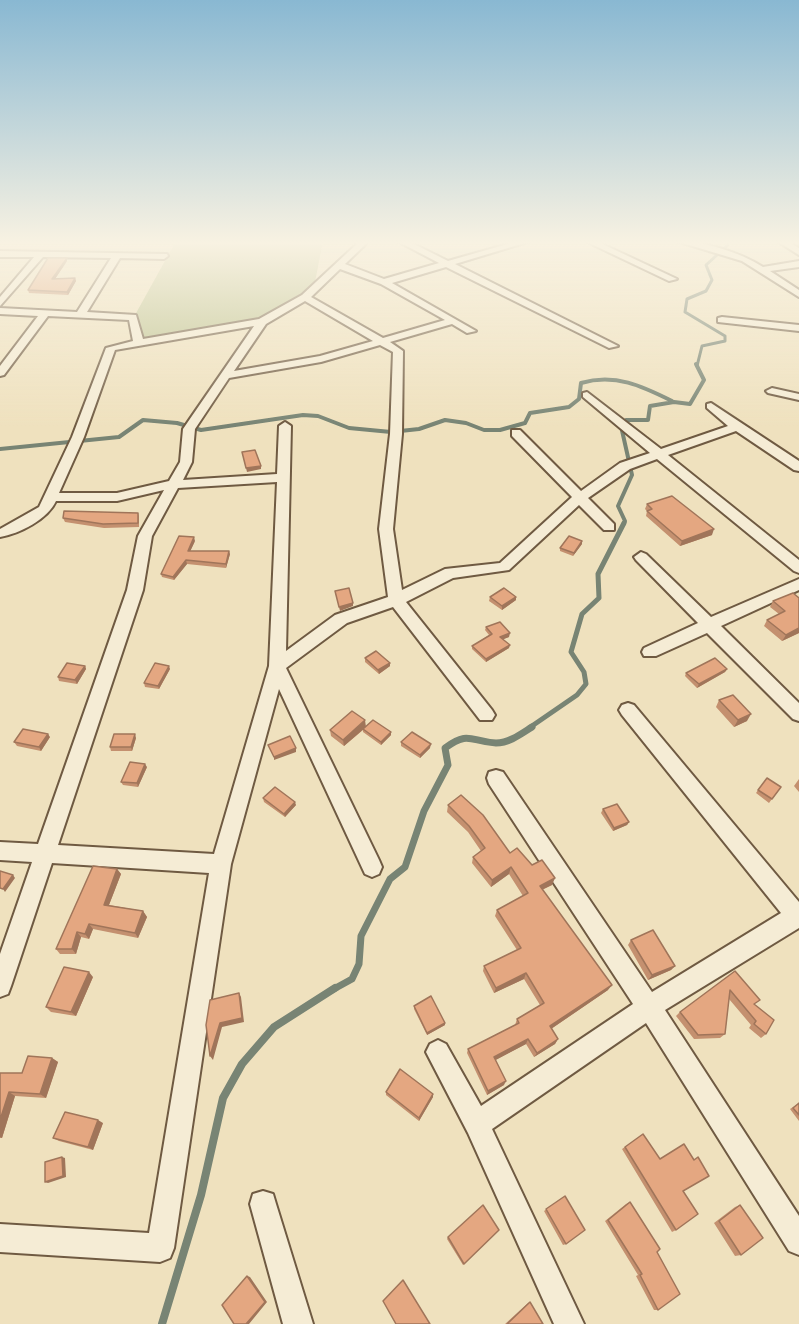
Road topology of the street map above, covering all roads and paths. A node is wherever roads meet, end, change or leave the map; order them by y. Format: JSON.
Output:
{"nodes":[{"id":1,"x":88,"y":303,"type":"edge"},
{"id":2,"x":295,"y":303,"type":"edge"},
{"id":3,"x":315,"y":303,"type":"edge"},
{"id":4,"x":421,"y":303,"type":"edge"},
{"id":5,"x":528,"y":303,"type":"edge"},
{"id":6,"x":0,"y":310,"type":"edge"},
{"id":7,"x":45,"y":313,"type":"junction"},
{"id":8,"x":80,"y":315,"type":"junction"},
{"id":9,"x":722,"y":320,"type":"dead end"},
{"id":10,"x":453,"y":321,"type":"junction"},
{"id":11,"x":262,"y":322,"type":"junction"},
{"id":12,"x":799,"y":328,"type":"edge"},
{"id":13,"x":471,"y":332,"type":"dead end"},
{"id":14,"x":383,"y":342,"type":"junction"},
{"id":15,"x":139,"y":344,"type":"junction"},
{"id":16,"x":613,"y":346,"type":"dead end"},
{"id":17,"x":0,"y":373,"type":"edge"},
{"id":18,"x":224,"y":376,"type":"junction"},
{"id":19,"x":772,"y":392,"type":"dead end"},
{"id":20,"x":587,"y":395,"type":"dead end"},
{"id":21,"x":799,"y":397,"type":"edge"},
{"id":22,"x":711,"y":406,"type":"dead end"},
{"id":23,"x":285,"y":426,"type":"dead end"},
{"id":24,"x":737,"y":427,"type":"junction"},
{"id":25,"x":516,"y":433,"type":"dead end"},
{"id":26,"x":661,"y":454,"type":"junction"},
{"id":27,"x":799,"y":467,"type":"edge"},
{"id":28,"x":282,"y":478,"type":"junction"},
{"id":29,"x":174,"y":484,"type":"junction"},
{"id":30,"x":51,"y":497,"type":"junction"},
{"id":31,"x":579,"y":498,"type":"junction"},
{"id":32,"x":609,"y":528,"type":"dead end"},
{"id":33,"x":0,"y":532,"type":"edge"},
{"id":34,"x":641,"y":557,"type":"dead end"},
{"id":35,"x":799,"y":568,"type":"edge"},
{"id":36,"x":799,"y":584,"type":"edge"},
{"id":37,"x":396,"y":600,"type":"junction"},
{"id":38,"x":710,"y":623,"type":"junction"},
{"id":39,"x":650,"y":652,"type":"dead end"},
{"id":40,"x":277,"y":666,"type":"junction"},
{"id":41,"x":628,"y":710,"type":"dead end"},
{"id":42,"x":799,"y":714,"type":"edge"},
{"id":43,"x":486,"y":715,"type":"dead end"},
{"id":44,"x":496,"y":778,"type":"dead end"},
{"id":45,"x":0,"y":851,"type":"edge"},
{"id":46,"x":46,"y":855,"type":"junction"},
{"id":47,"x":221,"y":864,"type":"junction"},
{"id":48,"x":372,"y":867,"type":"dead end"},
{"id":49,"x":798,"y":916,"type":"edge"},
{"id":50,"x":0,"y":986,"type":"edge"},
{"id":51,"x":650,"y":1007,"type":"junction"},
{"id":52,"x":438,"y":1052,"type":"dead end"},
{"id":53,"x":477,"y":1124,"type":"junction"},
{"id":54,"x":263,"y":1204,"type":"dead end"},
{"id":55,"x":0,"y":1238,"type":"edge"},
{"id":56,"x":799,"y":1241,"type":"edge"},
{"id":57,"x":298,"y":1324,"type":"edge"},
{"id":58,"x":569,"y":1324,"type":"edge"}],
"edges":[{"from":1,"to":8,"type":"street"},
{"from":2,"to":11,"type":"street"},
{"from":3,"to":14,"type":"street"},
{"from":4,"to":10,"type":"street"},
{"from":5,"to":16,"type":"street"},
{"from":6,"to":7,"type":"street"},
{"from":7,"to":8,"type":"street"},
{"from":7,"to":17,"type":"street"},
{"from":8,"to":15,"type":"street"},
{"from":9,"to":12,"type":"street"},
{"from":10,"to":13,"type":"street"},
{"from":10,"to":14,"type":"street"},
{"from":11,"to":15,"type":"street"},
{"from":11,"to":18,"type":"street"},
{"from":14,"to":18,"type":"street"},
{"from":14,"to":37,"type":"street"},
{"from":15,"to":30,"type":"street"},
{"from":18,"to":29,"type":"street"},
{"from":19,"to":21,"type":"street"},
{"from":20,"to":26,"type":"street"},
{"from":22,"to":24,"type":"street"},
{"from":23,"to":28,"type":"street"},
{"from":24,"to":26,"type":"street"},
{"from":24,"to":27,"type":"street"},
{"from":25,"to":31,"type":"street"},
{"from":26,"to":31,"type":"street"},
{"from":26,"to":35,"type":"street"},
{"from":28,"to":29,"type":"street"},
{"from":28,"to":40,"type":"street"},
{"from":29,"to":30,"type":"street"},
{"from":29,"to":46,"type":"street"},
{"from":30,"to":33,"type":"street"},
{"from":31,"to":32,"type":"street"},
{"from":31,"to":37,"type":"street"},
{"from":34,"to":38,"type":"street"},
{"from":36,"to":38,"type":"street"},
{"from":37,"to":40,"type":"street"},
{"from":37,"to":43,"type":"street"},
{"from":38,"to":39,"type":"street"},
{"from":38,"to":42,"type":"street"},
{"from":40,"to":47,"type":"street"},
{"from":40,"to":48,"type":"street"},
{"from":41,"to":49,"type":"street"},
{"from":44,"to":51,"type":"street"},
{"from":45,"to":46,"type":"street"},
{"from":46,"to":47,"type":"street"},
{"from":46,"to":50,"type":"street"},
{"from":47,"to":55,"type":"street"},
{"from":49,"to":51,"type":"street"},
{"from":51,"to":53,"type":"street"},
{"from":51,"to":56,"type":"street"},
{"from":52,"to":53,"type":"street"},
{"from":53,"to":58,"type":"street"},
{"from":54,"to":57,"type":"street"}]}
